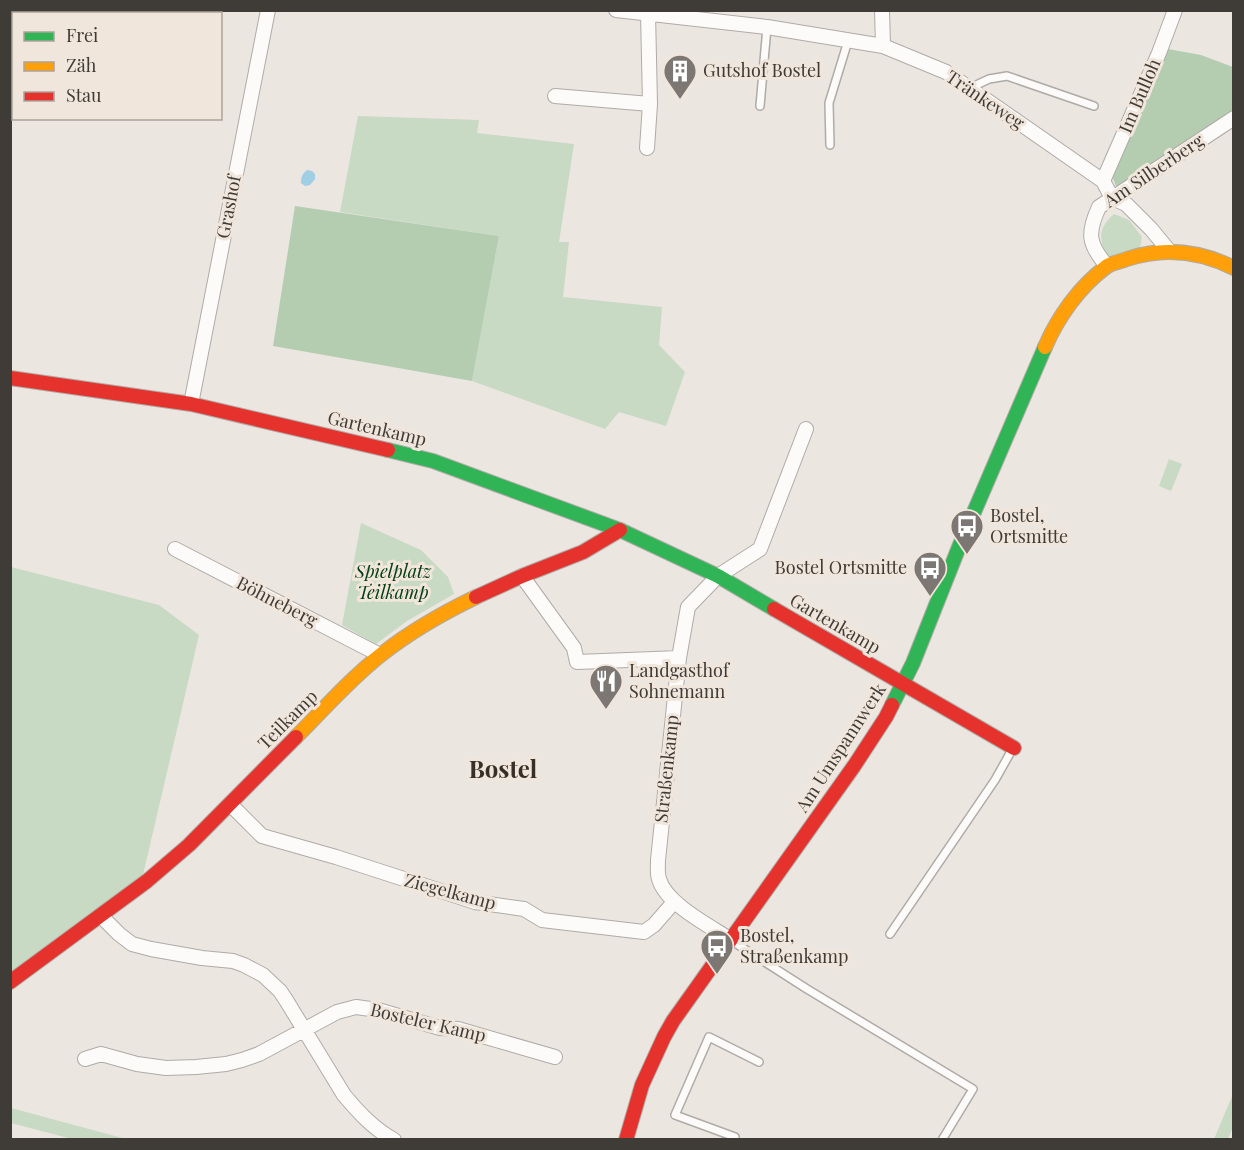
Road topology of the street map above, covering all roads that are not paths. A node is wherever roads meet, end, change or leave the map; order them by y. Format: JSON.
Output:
{"nodes":[{"id":1,"x":268,"y":10,"type":"edge"},
{"id":2,"x":616,"y":10,"type":"edge"},
{"id":3,"x":882,"y":10,"type":"edge"},
{"id":4,"x":1175,"y":10,"type":"edge"},
{"id":5,"x":648,"y":13,"type":"junction"},
{"id":6,"x":767,"y":27,"type":"junction"},
{"id":7,"x":848,"y":40,"type":"junction"},
{"id":8,"x":883,"y":46,"type":"junction"},
{"id":9,"x":970,"y":88,"type":"junction"},
{"id":10,"x":555,"y":96,"type":"dead end"},
{"id":11,"x":650,"y":104,"type":"junction"},
{"id":12,"x":760,"y":106,"type":"dead end"},
{"id":13,"x":1094,"y":106,"type":"dead end"},
{"id":14,"x":1233,"y":118,"type":"edge"},
{"id":15,"x":830,"y":145,"type":"dead end"},
{"id":16,"x":647,"y":148,"type":"dead end"},
{"id":17,"x":1103,"y":181,"type":"junction"},
{"id":18,"x":1112,"y":198,"type":"junction"},
{"id":19,"x":1170,"y":252,"type":"junction"},
{"id":20,"x":1107,"y":267,"type":"junction"},
{"id":21,"x":1233,"y":268,"type":"edge"},
{"id":22,"x":10,"y":378,"type":"edge"},
{"id":23,"x":191,"y":404,"type":"junction"},
{"id":24,"x":806,"y":429,"type":"dead end"},
{"id":25,"x":620,"y":530,"type":"junction"},
{"id":26,"x":175,"y":549,"type":"dead end"},
{"id":27,"x":522,"y":576,"type":"junction"},
{"id":28,"x":718,"y":576,"type":"junction"},
{"id":29,"x":380,"y":655,"type":"junction"},
{"id":30,"x":679,"y":658,"type":"junction"},
{"id":31,"x":903,"y":684,"type":"junction"},
{"id":32,"x":1014,"y":748,"type":"joint"},
{"id":33,"x":230,"y":804,"type":"junction"},
{"id":34,"x":674,"y":902,"type":"junction"},
{"id":35,"x":101,"y":916,"type":"junction"},
{"id":36,"x":890,"y":934,"type":"dead end"},
{"id":37,"x":731,"y":940,"type":"junction"},
{"id":38,"x":10,"y":982,"type":"edge"},
{"id":39,"x":304,"y":1030,"type":"junction"},
{"id":40,"x":555,"y":1057,"type":"dead end"},
{"id":41,"x":85,"y":1059,"type":"dead end"},
{"id":42,"x":759,"y":1062,"type":"dead end"},
{"id":43,"x":394,"y":1140,"type":"edge"},
{"id":44,"x":626,"y":1140,"type":"edge"},
{"id":45,"x":735,"y":1140,"type":"edge"},
{"id":46,"x":942,"y":1140,"type":"edge"}],
"edges":[{"from":1,"to":23,"type":"street","name":"Grashof"},
{"from":2,"to":5,"type":"street","name":"Tränkeweg"},
{"from":3,"to":8,"type":"street"},
{"from":4,"to":17,"type":"street","name":"Im Bulloh"},
{"from":5,"to":6,"type":"street","name":"Tränkeweg"},
{"from":5,"to":11,"type":"street"},
{"from":6,"to":7,"type":"street","name":"Tränkeweg"},
{"from":6,"to":12,"type":"lane"},
{"from":7,"to":8,"type":"street","name":"Tränkeweg"},
{"from":7,"to":15,"type":"lane"},
{"from":8,"to":9,"type":"street","name":"Tränkeweg"},
{"from":9,"to":13,"type":"lane"},
{"from":9,"to":17,"type":"street","name":"Tränkeweg"},
{"from":10,"to":11,"type":"street"},
{"from":11,"to":16,"type":"street"},
{"from":14,"to":18,"type":"street","name":"Am Silberberg"},
{"from":17,"to":18,"type":"street","name":"Tränkeweg"},
{"from":18,"to":19,"type":"street","name":"Tränkeweg"},
{"from":18,"to":20,"type":"street","name":"Am Silberberg"},
{"from":19,"to":20,"type":"street"},
{"from":19,"to":21,"type":"street"},
{"from":20,"to":31,"type":"street","name":"Am Umspannwerk"},
{"from":22,"to":23,"type":"street","name":"Gartenkamp"},
{"from":23,"to":25,"type":"street","name":"Gartenkamp"},
{"from":24,"to":28,"type":"street"},
{"from":25,"to":27,"type":"street","name":"Teilkamp"},
{"from":25,"to":28,"type":"street","name":"Gartenkamp"},
{"from":26,"to":29,"type":"street","name":"Böhneberg"},
{"from":27,"to":29,"type":"street","name":"Teilkamp"},
{"from":27,"to":30,"type":"street"},
{"from":28,"to":30,"type":"street","name":"Straßenkamp"},
{"from":28,"to":31,"type":"street","name":"Gartenkamp"},
{"from":29,"to":33,"type":"street","name":"Teilkamp"},
{"from":30,"to":34,"type":"street","name":"Straßenkamp"},
{"from":31,"to":32,"type":"street","name":"Gartenkamp"},
{"from":31,"to":37,"type":"street","name":"Am Umspannwerk"},
{"from":32,"to":36,"type":"lane"},
{"from":33,"to":34,"type":"street","name":"Ziegelkamp"},
{"from":33,"to":35,"type":"street","name":"Teilkamp"},
{"from":34,"to":37,"type":"street","name":"Straßenkamp"},
{"from":35,"to":38,"type":"street","name":"Teilkamp"},
{"from":35,"to":39,"type":"street"},
{"from":37,"to":44,"type":"street","name":"Am Umspannwerk"},
{"from":37,"to":46,"type":"lane"},
{"from":39,"to":40,"type":"street","name":"Bosteler Kamp"},
{"from":39,"to":41,"type":"street","name":"Bosteler Kamp"},
{"from":39,"to":43,"type":"street"},
{"from":42,"to":45,"type":"lane"}]}
